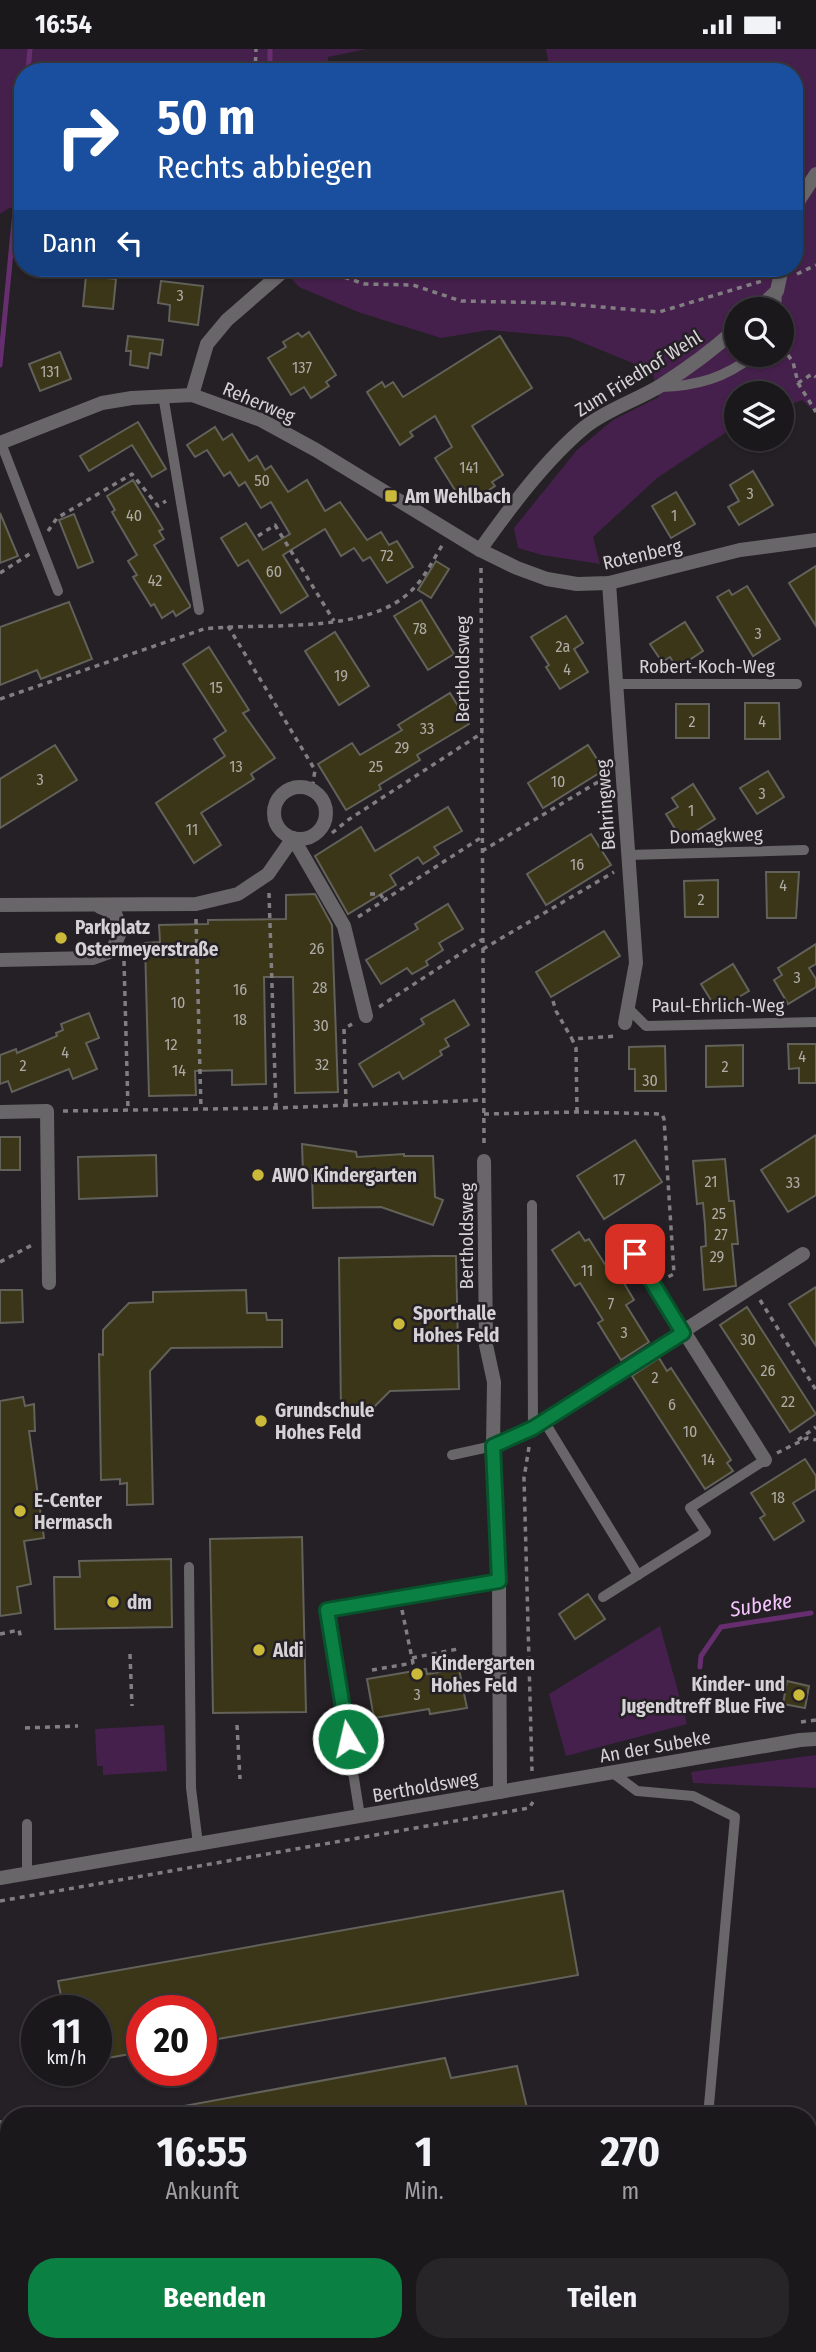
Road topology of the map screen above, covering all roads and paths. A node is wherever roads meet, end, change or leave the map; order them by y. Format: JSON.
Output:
{"nodes":[{"id":1,"x":816,"y":174,"type":"edge"},
{"id":2,"x":803,"y":194,"type":"edge"},
{"id":3,"x":277,"y":277,"type":"edge"},
{"id":4,"x":344,"y":277,"type":"edge"},
{"id":5,"x":780,"y":278,"type":"edge"},
{"id":6,"x":766,"y":297,"type":"edge"},
{"id":7,"x":778,"y":297,"type":"edge"},
{"id":8,"x":724,"y":340,"type":"edge"},
{"id":9,"x":794,"y":366,"type":"edge"},
{"id":10,"x":740,"y":367,"type":"edge"},
{"id":11,"x":816,"y":377,"type":"edge"},
{"id":12,"x":798,"y":383,"type":"junction"},
{"id":13,"x":658,"y":387,"type":"junction"},
{"id":14,"x":163,"y":395,"type":"junction"},
{"id":15,"x":191,"y":395,"type":"junction"},
{"id":16,"x":816,"y":412,"type":"edge"},
{"id":17,"x":0,"y":443,"type":"edge"},
{"id":18,"x":179,"y":493,"type":"junction"},
{"id":19,"x":451,"y":532,"type":"junction"},
{"id":20,"x":258,"y":536,"type":"dead end"},
{"id":21,"x":816,"y":540,"type":"edge"},
{"id":22,"x":40,"y":544,"type":"junction"},
{"id":23,"x":480,"y":549,"type":"junction"},
{"id":24,"x":0,"y":573,"type":"edge"},
{"id":25,"x":609,"y":583,"type":"junction"},
{"id":26,"x":58,"y":591,"type":"dead end"},
{"id":27,"x":199,"y":610,"type":"dead end"},
{"id":28,"x":334,"y":621,"type":"junction"},
{"id":29,"x":228,"y":626,"type":"junction"},
{"id":30,"x":616,"y":684,"type":"junction"},
{"id":31,"x":797,"y":684,"type":"dead end"},
{"id":32,"x":0,"y":699,"type":"edge"},
{"id":33,"x":482,"y":733,"type":"junction"},
{"id":34,"x":622,"y":768,"type":"junction"},
{"id":35,"x":312,"y":790,"type":"junction"},
{"id":36,"x":332,"y":832,"type":"dead end"},
{"id":37,"x":482,"y":837,"type":"junction"},
{"id":38,"x":293,"y":838,"type":"junction"},
{"id":39,"x":804,"y":850,"type":"dead end"},
{"id":40,"x":482,"y":852,"type":"junction"},
{"id":41,"x":628,"y":859,"type":"junction"},
{"id":42,"x":268,"y":874,"type":"junction"},
{"id":43,"x":370,"y":894,"type":"dead end"},
{"id":44,"x":385,"y":901,"type":"junction"},
{"id":45,"x":93,"y":903,"type":"junction"},
{"id":46,"x":196,"y":904,"type":"junction"},
{"id":47,"x":0,"y":905,"type":"edge"},
{"id":48,"x":344,"y":926,"type":"junction"},
{"id":49,"x":483,"y":939,"type":"junction"},
{"id":50,"x":483,"y":949,"type":"junction"},
{"id":51,"x":124,"y":956,"type":"dead end"},
{"id":52,"x":0,"y":960,"type":"edge"},
{"id":53,"x":553,"y":1001,"type":"dead end"},
{"id":54,"x":627,"y":1007,"type":"junction"},
{"id":55,"x":366,"y":1016,"type":"junction"},
{"id":56,"x":816,"y":1022,"type":"edge"},
{"id":57,"x":625,"y":1023,"type":"joint"},
{"id":58,"x":572,"y":1039,"type":"junction"},
{"id":59,"x":484,"y":1101,"type":"junction"},
{"id":60,"x":346,"y":1104,"type":"junction"},
{"id":61,"x":276,"y":1108,"type":"junction"},
{"id":62,"x":128,"y":1109,"type":"junction"},
{"id":63,"x":201,"y":1109,"type":"junction"},
{"id":64,"x":47,"y":1111,"type":"junction"},
{"id":65,"x":0,"y":1112,"type":"edge"},
{"id":66,"x":577,"y":1112,"type":"junction"},
{"id":67,"x":484,"y":1114,"type":"junction"},
{"id":68,"x":484,"y":1161,"type":"joint"},
{"id":69,"x":532,"y":1205,"type":"dead end"},
{"id":70,"x":49,"y":1236,"type":"junction"},
{"id":71,"x":635,"y":1254,"type":"dead end"},
{"id":72,"x":803,"y":1254,"type":"dead end"},
{"id":73,"x":0,"y":1262,"type":"edge"},
{"id":74,"x":49,"y":1283,"type":"dead end"},
{"id":75,"x":654,"y":1286,"type":"junction"},
{"id":76,"x":751,"y":1287,"type":"junction"},
{"id":77,"x":683,"y":1333,"type":"junction"},
{"id":78,"x":816,"y":1390,"type":"edge"},
{"id":79,"x":538,"y":1424,"type":"junction"},
{"id":80,"x":816,"y":1427,"type":"edge"},
{"id":81,"x":816,"y":1440,"type":"edge"},
{"id":82,"x":793,"y":1443,"type":"junction"},
{"id":83,"x":493,"y":1446,"type":"junction"},
{"id":84,"x":452,"y":1455,"type":"dead end"},
{"id":85,"x":765,"y":1460,"type":"junction"},
{"id":86,"x":188,"y":1567,"type":"dead end"},
{"id":87,"x":638,"y":1575,"type":"junction"},
{"id":88,"x":499,"y":1581,"type":"junction"},
{"id":89,"x":603,"y":1597,"type":"dead end"},
{"id":90,"x":399,"y":1598,"type":"junction"},
{"id":91,"x":0,"y":1634,"type":"edge"},
{"id":92,"x":21,"y":1639,"type":"dead end"},
{"id":93,"x":458,"y":1649,"type":"dead end"},
{"id":94,"x":130,"y":1654,"type":"dead end"},
{"id":95,"x":413,"y":1663,"type":"junction"},
{"id":96,"x":372,"y":1669,"type":"dead end"},
{"id":97,"x":132,"y":1706,"type":"dead end"},
{"id":98,"x":237,"y":1725,"type":"dead end"},
{"id":99,"x":78,"y":1726,"type":"dead end"},
{"id":100,"x":25,"y":1728,"type":"dead end"},
{"id":101,"x":816,"y":1739,"type":"edge"},
{"id":102,"x":613,"y":1773,"type":"junction"},
{"id":103,"x":240,"y":1779,"type":"dead end"},
{"id":104,"x":533,"y":1787,"type":"junction"},
{"id":105,"x":500,"y":1792,"type":"junction"},
{"id":106,"x":360,"y":1816,"type":"junction"},
{"id":107,"x":27,"y":1824,"type":"dead end"},
{"id":108,"x":198,"y":1844,"type":"junction"},
{"id":109,"x":27,"y":1873,"type":"junction"},
{"id":110,"x":0,"y":1878,"type":"edge"},
{"id":111,"x":0,"y":1901,"type":"edge"},
{"id":112,"x":709,"y":2107,"type":"edge"}],
"edges":[{"from":1,"to":2,"type":"street"},
{"from":3,"to":15,"type":"street"},
{"from":4,"to":5,"type":"path"},
{"from":5,"to":6,"type":"street"},
{"from":5,"to":7,"type":"lane"},
{"from":8,"to":13,"type":"street","name":"Zum Friedhof Wehl"},
{"from":9,"to":12,"type":"path"},
{"from":10,"to":13,"type":"lane"},
{"from":11,"to":12,"type":"path"},
{"from":12,"to":16,"type":"path"},
{"from":13,"to":23,"type":"street","name":"Zum Friedhof Wehl"},
{"from":14,"to":15,"type":"street","name":"Reherweg"},
{"from":14,"to":17,"type":"street","name":"Reherweg"},
{"from":14,"to":18,"type":"lane"},
{"from":15,"to":19,"type":"street","name":"Reherweg"},
{"from":17,"to":22,"type":"lane"},
{"from":18,"to":22,"type":"path"},
{"from":18,"to":27,"type":"lane"},
{"from":19,"to":23,"type":"street","name":"Reherweg"},
{"from":19,"to":28,"type":"path"},
{"from":20,"to":28,"type":"path"},
{"from":21,"to":25,"type":"street","name":"Rotenberg"},
{"from":22,"to":24,"type":"path"},
{"from":22,"to":26,"type":"lane"},
{"from":23,"to":25,"type":"street","name":"Rotenberg"},
{"from":23,"to":33,"type":"path","name":"Bertholdsweg"},
{"from":25,"to":30,"type":"street","name":"Behringweg"},
{"from":28,"to":29,"type":"path"},
{"from":29,"to":32,"type":"path"},
{"from":29,"to":35,"type":"path"},
{"from":30,"to":31,"type":"lane","name":"Robert-Koch-Weg"},
{"from":30,"to":34,"type":"street","name":"Behringweg"},
{"from":33,"to":36,"type":"path"},
{"from":33,"to":37,"type":"path","name":"Bertholdsweg"},
{"from":34,"to":40,"type":"path"},
{"from":34,"to":41,"type":"street","name":"Behringweg"},
{"from":35,"to":38,"type":"street"},
{"from":35,"to":38,"type":"street"},
{"from":37,"to":40,"type":"path","name":"Bertholdsweg"},
{"from":37,"to":44,"type":"path"},
{"from":38,"to":42,"type":"street"},
{"from":38,"to":48,"type":"street"},
{"from":39,"to":41,"type":"lane","name":"Domagkweg"},
{"from":40,"to":49,"type":"path","name":"Bertholdsweg"},
{"from":41,"to":50,"type":"path"},
{"from":41,"to":54,"type":"street","name":"Behringweg"},
{"from":42,"to":46,"type":"street"},
{"from":42,"to":61,"type":"path"},
{"from":43,"to":44,"type":"path"},
{"from":44,"to":48,"type":"path"},
{"from":45,"to":46,"type":"street"},
{"from":45,"to":47,"type":"street"},
{"from":45,"to":52,"type":"street"},
{"from":46,"to":63,"type":"path"},
{"from":48,"to":55,"type":"street"},
{"from":49,"to":50,"type":"path","name":"Bertholdsweg"},
{"from":49,"to":55,"type":"path"},
{"from":50,"to":59,"type":"path","name":"Bertholdsweg"},
{"from":51,"to":62,"type":"path"},
{"from":53,"to":58,"type":"path"},
{"from":54,"to":56,"type":"lane","name":"Paul-Ehrlich-Weg"},
{"from":54,"to":57,"type":"street","name":"Behringweg"},
{"from":55,"to":60,"type":"path"},
{"from":57,"to":58,"type":"path"},
{"from":58,"to":66,"type":"path"},
{"from":59,"to":60,"type":"path"},
{"from":59,"to":67,"type":"path","name":"Bertholdsweg"},
{"from":60,"to":61,"type":"path"},
{"from":61,"to":63,"type":"path"},
{"from":62,"to":63,"type":"path"},
{"from":62,"to":64,"type":"path"},
{"from":64,"to":65,"type":"street"},
{"from":64,"to":70,"type":"street"},
{"from":66,"to":67,"type":"path"},
{"from":66,"to":75,"type":"path"},
{"from":67,"to":68,"type":"path","name":"Bertholdsweg"},
{"from":68,"to":83,"type":"street","name":"Bertholdsweg"},
{"from":69,"to":79,"type":"lane"},
{"from":70,"to":73,"type":"path"},
{"from":70,"to":74,"type":"street"},
{"from":71,"to":75,"type":"street"},
{"from":72,"to":76,"type":"street"},
{"from":75,"to":77,"type":"street"},
{"from":76,"to":77,"type":"street"},
{"from":76,"to":78,"type":"path"},
{"from":77,"to":79,"type":"street"},
{"from":77,"to":85,"type":"street"},
{"from":79,"to":83,"type":"street"},
{"from":79,"to":87,"type":"lane"},
{"from":79,"to":104,"type":"path"},
{"from":80,"to":82,"type":"path"},
{"from":81,"to":82,"type":"path"},
{"from":82,"to":85,"type":"path"},
{"from":83,"to":84,"type":"lane"},
{"from":83,"to":88,"type":"street","name":"Bertholdsweg"},
{"from":85,"to":87,"type":"lane"},
{"from":86,"to":108,"type":"lane"},
{"from":87,"to":89,"type":"lane"},
{"from":88,"to":90,"type":"lane"},
{"from":88,"to":105,"type":"street","name":"Bertholdsweg"},
{"from":90,"to":95,"type":"path"},
{"from":90,"to":106,"type":"lane"},
{"from":91,"to":92,"type":"path"},
{"from":93,"to":95,"type":"path"},
{"from":94,"to":97,"type":"path"},
{"from":95,"to":96,"type":"path"},
{"from":98,"to":103,"type":"path"},
{"from":99,"to":100,"type":"path"},
{"from":101,"to":102,"type":"street","name":"An der Subeke"},
{"from":102,"to":104,"type":"street","name":"An der Subeke"},
{"from":102,"to":112,"type":"lane"},
{"from":104,"to":105,"type":"street","name":"An der Subeke"},
{"from":104,"to":111,"type":"path"},
{"from":105,"to":106,"type":"street","name":"Bertholdsweg"},
{"from":106,"to":108,"type":"street","name":"Bertholdsweg"},
{"from":107,"to":109,"type":"lane"},
{"from":108,"to":109,"type":"street","name":"Bertholdsweg"},
{"from":109,"to":110,"type":"street","name":"Bertholdsweg"}]}
